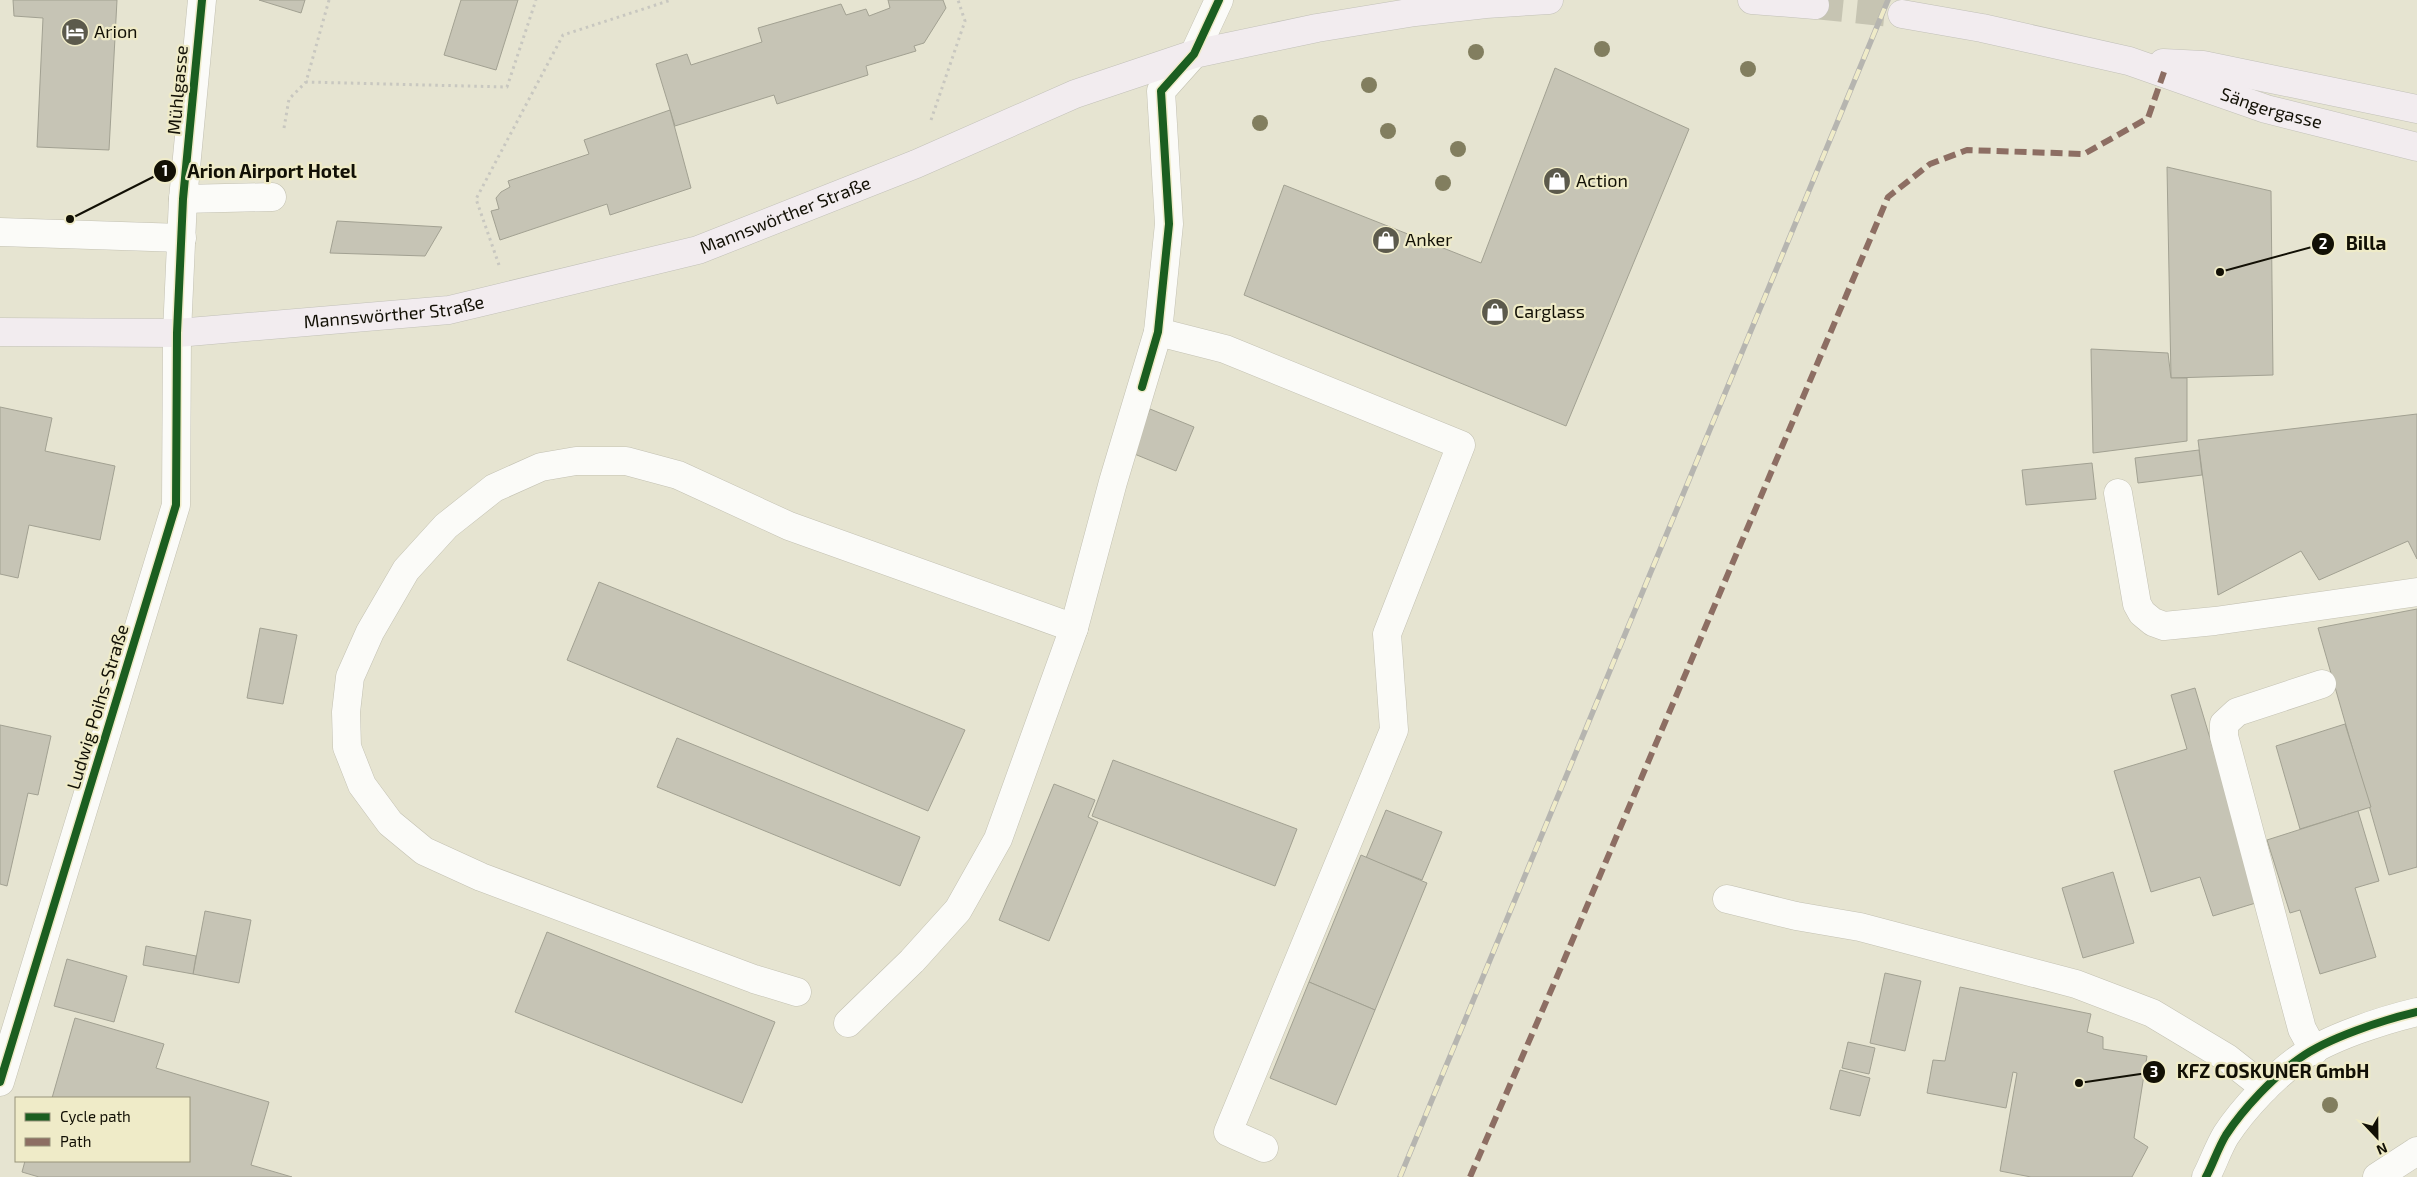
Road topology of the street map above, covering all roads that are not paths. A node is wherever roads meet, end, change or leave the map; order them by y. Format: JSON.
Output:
{"nodes":[{"id":1,"x":202,"y":0,"type":"edge"},
{"id":2,"x":1219,"y":0,"type":"edge"},
{"id":3,"x":1549,"y":0,"type":"edge"},
{"id":4,"x":1752,"y":0,"type":"edge"},
{"id":5,"x":1815,"y":5,"type":"dead end"},
{"id":6,"x":1902,"y":14,"type":"tunnel mouth"},
{"id":7,"x":1194,"y":54,"type":"junction"},
{"id":8,"x":2129,"y":61,"type":"junction"},
{"id":9,"x":2417,"y":109,"type":"edge"},
{"id":10,"x":2417,"y":147,"type":"edge"},
{"id":11,"x":272,"y":197,"type":"dead end"},
{"id":12,"x":184,"y":199,"type":"junction"},
{"id":13,"x":0,"y":232,"type":"edge"},
{"id":14,"x":182,"y":238,"type":"junction"},
{"id":15,"x":0,"y":332,"type":"edge"},
{"id":16,"x":1158,"y":332,"type":"junction"},
{"id":17,"x":178,"y":333,"type":"junction"},
{"id":18,"x":2118,"y":493,"type":"dead end"},
{"id":19,"x":2417,"y":592,"type":"edge"},
{"id":20,"x":1074,"y":628,"type":"junction"},
{"id":21,"x":2322,"y":684,"type":"dead end"},
{"id":22,"x":1727,"y":899,"type":"dead end"},
{"id":23,"x":796,"y":992,"type":"dead end"},
{"id":24,"x":2417,"y":1012,"type":"edge"},
{"id":25,"x":848,"y":1023,"type":"dead end"},
{"id":26,"x":2314,"y":1051,"type":"junction"},
{"id":27,"x":0,"y":1082,"type":"edge"},
{"id":28,"x":2265,"y":1088,"type":"junction"},
{"id":29,"x":1264,"y":1148,"type":"dead end"},
{"id":30,"x":2417,"y":1151,"type":"edge"},
{"id":31,"x":2206,"y":1177,"type":"edge"},
{"id":32,"x":2377,"y":1177,"type":"edge"}],
"edges":[{"from":1,"to":12,"type":"street","name":"Mühlgasse"},
{"from":2,"to":7,"type":"street"},
{"from":3,"to":7,"type":"main road","name":"Mannswörther Straße"},
{"from":4,"to":5,"type":"main road"},
{"from":6,"to":8,"type":"main road","name":"Sängergasse"},
{"from":7,"to":16,"type":"street"},
{"from":7,"to":17,"type":"main road","name":"Mannswörther Straße"},
{"from":8,"to":9,"type":"main road","name":"Sängergasse"},
{"from":8,"to":10,"type":"main road","name":"Sängergasse"},
{"from":11,"to":12,"type":"street"},
{"from":12,"to":14,"type":"street","name":"Mühlgasse"},
{"from":13,"to":14,"type":"street"},
{"from":14,"to":17,"type":"street","name":"Mühlgasse"},
{"from":15,"to":17,"type":"main road","name":"Mannswörther Straße"},
{"from":16,"to":20,"type":"street"},
{"from":16,"to":29,"type":"street"},
{"from":17,"to":27,"type":"street","name":"Ludwig Poihs-Straße"},
{"from":18,"to":19,"type":"street"},
{"from":20,"to":23,"type":"street"},
{"from":20,"to":25,"type":"street"},
{"from":21,"to":26,"type":"street"},
{"from":22,"to":28,"type":"street"},
{"from":24,"to":26,"type":"street"},
{"from":26,"to":28,"type":"street"},
{"from":28,"to":31,"type":"street"},
{"from":30,"to":32,"type":"street"}]}
